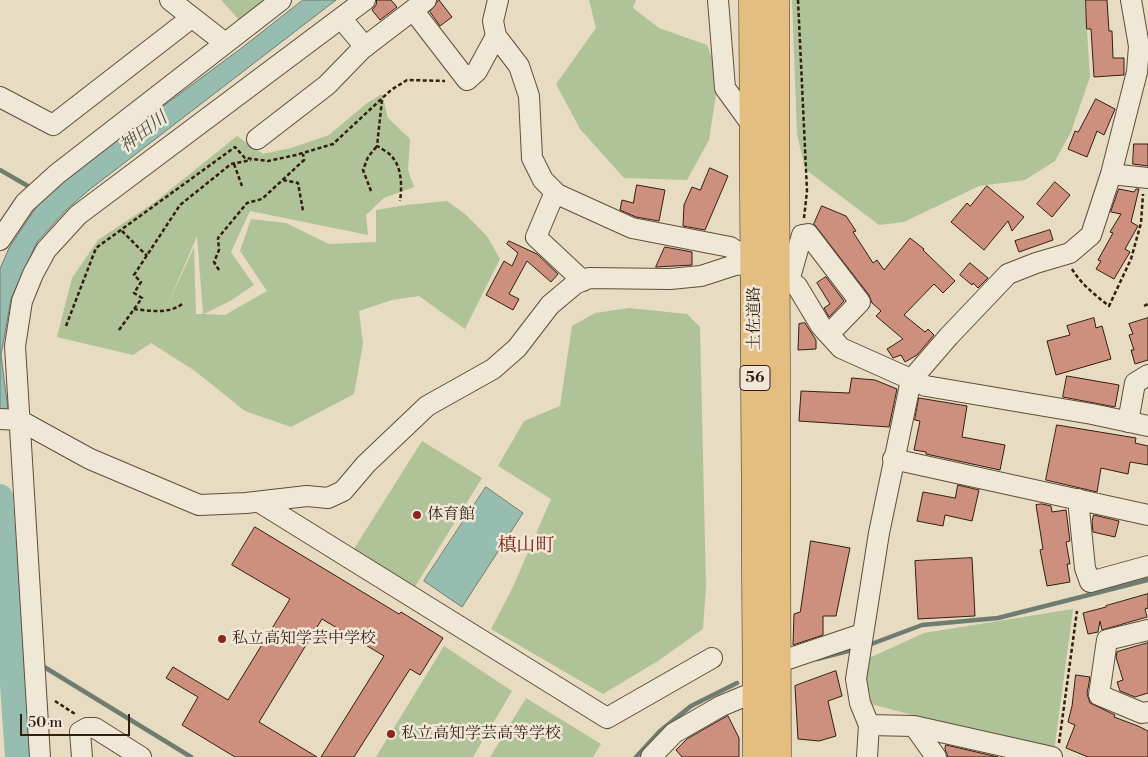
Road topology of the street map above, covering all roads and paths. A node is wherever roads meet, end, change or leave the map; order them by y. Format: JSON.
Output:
{"nodes":[{"id":1,"x":170,"y":0,"type":"edge"},
{"id":2,"x":365,"y":0,"type":"edge"},
{"id":3,"x":498,"y":0,"type":"edge"},
{"id":4,"x":718,"y":0,"type":"edge"},
{"id":5,"x":753,"y":0,"type":"edge"},
{"id":6,"x":775,"y":0,"type":"edge"},
{"id":7,"x":798,"y":0,"type":"edge"},
{"id":8,"x":1131,"y":0,"type":"edge"},
{"id":9,"x":274,"y":2,"type":"edge"},
{"id":10,"x":419,"y":5,"type":"edge"},
{"id":11,"x":189,"y":15,"type":"junction"},
{"id":12,"x":341,"y":18,"type":"junction"},
{"id":13,"x":496,"y":36,"type":"junction"},
{"id":14,"x":225,"y":43,"type":"junction"},
{"id":15,"x":365,"y":47,"type":"junction"},
{"id":16,"x":467,"y":80,"type":"junction"},
{"id":17,"x":0,"y":97,"type":"edge"},
{"id":18,"x":382,"y":99,"type":"junction"},
{"id":19,"x":754,"y":128,"type":"junction"},
{"id":20,"x":257,"y":139,"type":"dead end"},
{"id":21,"x":377,"y":146,"type":"junction"},
{"id":22,"x":303,"y":154,"type":"junction"},
{"id":23,"x":255,"y":159,"type":"junction"},
{"id":24,"x":234,"y":164,"type":"junction"},
{"id":25,"x":1111,"y":174,"type":"junction"},
{"id":26,"x":1146,"y":177,"type":"edge"},
{"id":27,"x":283,"y":180,"type":"junction"},
{"id":28,"x":242,"y":186,"type":"dead end"},
{"id":29,"x":371,"y":191,"type":"dead end"},
{"id":30,"x":555,"y":192,"type":"junction"},
{"id":31,"x":400,"y":200,"type":"dead end"},
{"id":32,"x":303,"y":210,"type":"dead end"},
{"id":33,"x":121,"y":230,"type":"junction"},
{"id":34,"x":802,"y":235,"type":"junction"},
{"id":35,"x":0,"y":240,"type":"edge"},
{"id":36,"x":1064,"y":255,"type":"junction"},
{"id":37,"x":147,"y":256,"type":"junction"},
{"id":38,"x":219,"y":270,"type":"dead end"},
{"id":39,"x":774,"y":272,"type":"junction"},
{"id":40,"x":583,"y":281,"type":"junction"},
{"id":41,"x":182,"y":304,"type":"dead end"},
{"id":42,"x":1148,"y":304,"type":"edge"},
{"id":43,"x":1144,"y":306,"type":"dead end"},
{"id":44,"x":134,"y":309,"type":"junction"},
{"id":45,"x":66,"y":326,"type":"dead end"},
{"id":46,"x":119,"y":330,"type":"dead end"},
{"id":47,"x":828,"y":334,"type":"junction"},
{"id":48,"x":1148,"y":375,"type":"edge"},
{"id":49,"x":911,"y":380,"type":"junction"},
{"id":50,"x":11,"y":420,"type":"edge"},
{"id":51,"x":1128,"y":422,"type":"junction"},
{"id":52,"x":1148,"y":426,"type":"edge"},
{"id":53,"x":893,"y":459,"type":"junction"},
{"id":54,"x":1078,"y":499,"type":"junction"},
{"id":55,"x":259,"y":502,"type":"junction"},
{"id":56,"x":1148,"y":515,"type":"edge"},
{"id":57,"x":1148,"y":566,"type":"edge"},
{"id":58,"x":1077,"y":611,"type":"dead end"},
{"id":59,"x":1148,"y":630,"type":"edge"},
{"id":60,"x":862,"y":635,"type":"junction"},
{"id":61,"x":712,"y":658,"type":"dead end"},
{"id":62,"x":776,"y":663,"type":"junction"},
{"id":63,"x":35,"y":688,"type":"junction"},
{"id":64,"x":757,"y":691,"type":"junction"},
{"id":65,"x":1148,"y":712,"type":"edge"},
{"id":66,"x":869,"y":725,"type":"junction"},
{"id":67,"x":95,"y":728,"type":"junction"},
{"id":68,"x":919,"y":740,"type":"edge"},
{"id":69,"x":1055,"y":752,"type":"edge"},
{"id":70,"x":40,"y":757,"type":"edge"},
{"id":71,"x":82,"y":757,"type":"edge"},
{"id":72,"x":141,"y":757,"type":"edge"},
{"id":73,"x":651,"y":757,"type":"edge"},
{"id":74,"x":757,"y":757,"type":"edge"},
{"id":75,"x":776,"y":757,"type":"edge"},
{"id":76,"x":867,"y":757,"type":"edge"},
{"id":77,"x":936,"y":757,"type":"edge"}],
"edges":[{"from":1,"to":11,"type":"street"},
{"from":2,"to":12,"type":"street"},
{"from":3,"to":13,"type":"street"},
{"from":4,"to":19,"type":"street"},
{"from":5,"to":19,"type":"highway","name":"土佐道路","number":"56"},
{"from":6,"to":39,"type":"highway","name":"土佐道路","number":"56"},
{"from":7,"to":34,"type":"path"},
{"from":8,"to":25,"type":"street"},
{"from":9,"to":14,"type":"street"},
{"from":10,"to":15,"type":"street"},
{"from":10,"to":16,"type":"street"},
{"from":11,"to":14,"type":"street"},
{"from":11,"to":17,"type":"street"},
{"from":12,"to":15,"type":"street"},
{"from":12,"to":50,"type":"street"},
{"from":13,"to":16,"type":"street"},
{"from":13,"to":30,"type":"street"},
{"from":14,"to":35,"type":"street"},
{"from":15,"to":20,"type":"street"},
{"from":16,"to":18,"type":"path"},
{"from":18,"to":21,"type":"path"},
{"from":18,"to":22,"type":"path"},
{"from":19,"to":39,"type":"highway","name":"土佐道路","number":"56"},
{"from":21,"to":29,"type":"path"},
{"from":21,"to":31,"type":"path"},
{"from":22,"to":23,"type":"path"},
{"from":22,"to":27,"type":"path"},
{"from":23,"to":24,"type":"path"},
{"from":23,"to":33,"type":"path"},
{"from":24,"to":28,"type":"path"},
{"from":24,"to":37,"type":"path"},
{"from":25,"to":26,"type":"street"},
{"from":25,"to":36,"type":"street"},
{"from":26,"to":36,"type":"path"},
{"from":27,"to":32,"type":"path"},
{"from":27,"to":38,"type":"path"},
{"from":30,"to":39,"type":"street"},
{"from":30,"to":40,"type":"street"},
{"from":33,"to":37,"type":"path"},
{"from":33,"to":45,"type":"path"},
{"from":34,"to":39,"type":"street"},
{"from":34,"to":47,"type":"street"},
{"from":36,"to":49,"type":"street"},
{"from":37,"to":44,"type":"path"},
{"from":39,"to":40,"type":"street"},
{"from":39,"to":47,"type":"street"},
{"from":39,"to":62,"type":"highway","name":"土佐道路","number":"56"},
{"from":39,"to":64,"type":"highway","name":"土佐道路","number":"56"},
{"from":40,"to":55,"type":"street"},
{"from":41,"to":44,"type":"path"},
{"from":42,"to":43,"type":"path"},
{"from":44,"to":46,"type":"path"},
{"from":47,"to":49,"type":"street"},
{"from":48,"to":51,"type":"street"},
{"from":49,"to":51,"type":"street"},
{"from":49,"to":53,"type":"street"},
{"from":50,"to":55,"type":"street"},
{"from":50,"to":63,"type":"street"},
{"from":51,"to":52,"type":"street"},
{"from":53,"to":54,"type":"street"},
{"from":53,"to":60,"type":"street"},
{"from":54,"to":56,"type":"street"},
{"from":54,"to":57,"type":"street"},
{"from":55,"to":61,"type":"street"},
{"from":58,"to":69,"type":"path"},
{"from":59,"to":65,"type":"street"},
{"from":60,"to":62,"type":"street"},
{"from":60,"to":66,"type":"street"},
{"from":62,"to":75,"type":"highway","name":"土佐道路","number":"56"},
{"from":63,"to":67,"type":"path"},
{"from":63,"to":70,"type":"street"},
{"from":64,"to":73,"type":"street"},
{"from":64,"to":74,"type":"highway","name":"土佐道路","number":"56"},
{"from":66,"to":68,"type":"street"},
{"from":66,"to":76,"type":"street"},
{"from":67,"to":71,"type":"street"},
{"from":67,"to":72,"type":"street"},
{"from":68,"to":69,"type":"street"},
{"from":68,"to":77,"type":"street"}]}
